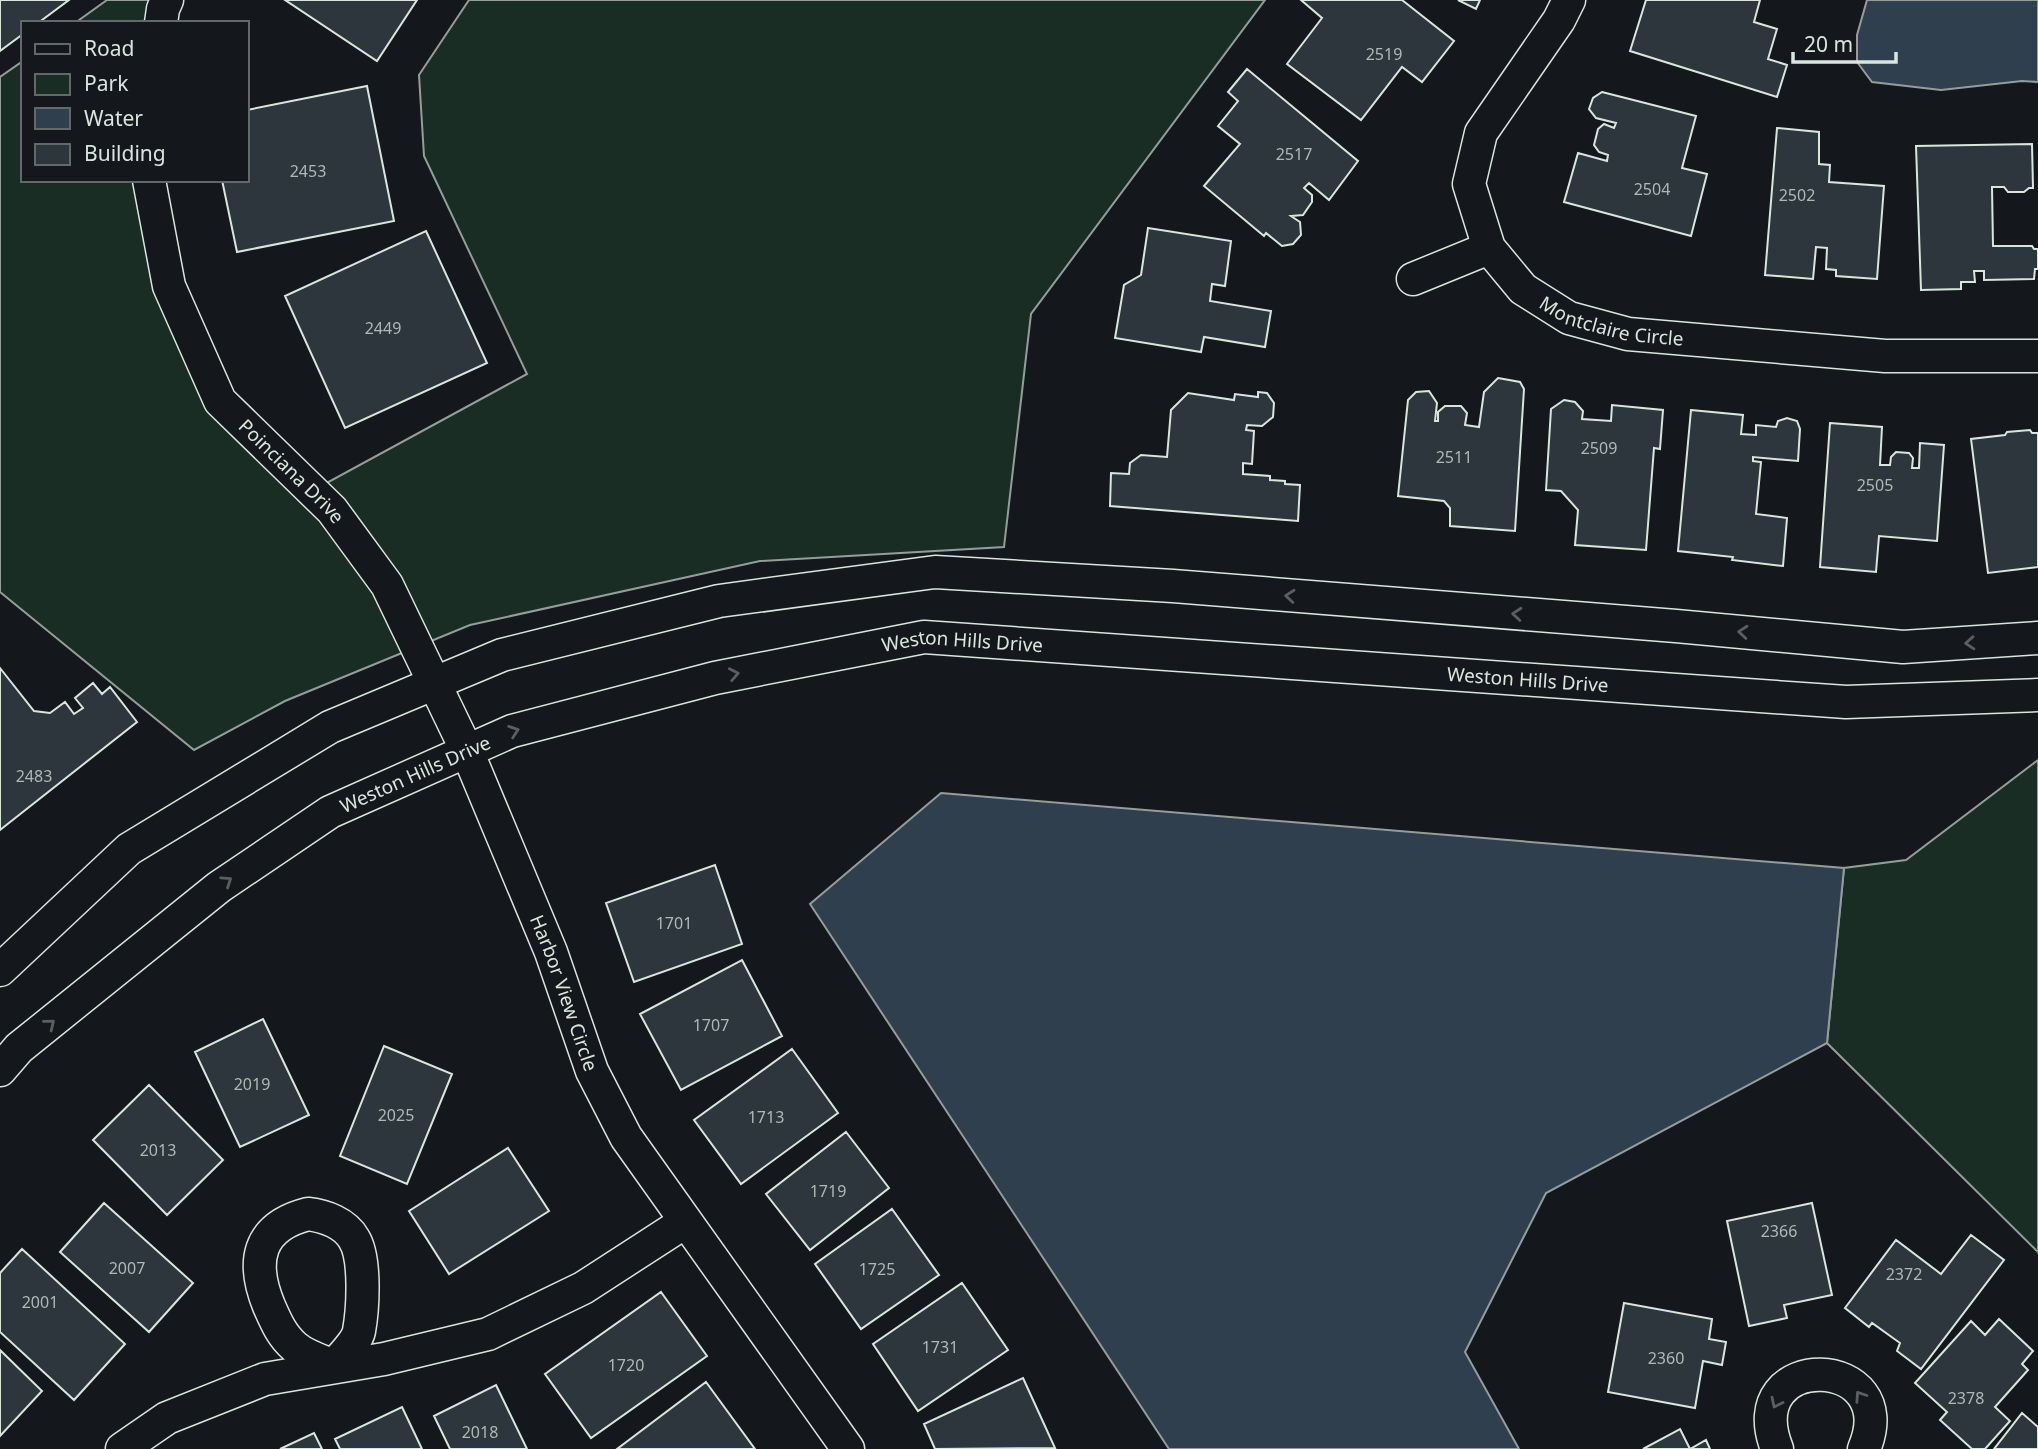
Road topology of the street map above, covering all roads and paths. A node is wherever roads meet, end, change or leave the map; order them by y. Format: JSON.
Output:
{"nodes":[{"id":1,"x":167,"y":0,"type":"edge"},
{"id":2,"x":1569,"y":0,"type":"edge"},
{"id":3,"x":161,"y":21,"type":"edge"},
{"id":4,"x":149,"y":182,"type":"edge"},
{"id":5,"x":1489,"y":248,"type":"junction"},
{"id":6,"x":1413,"y":279,"type":"dead end"},
{"id":7,"x":2038,"y":356,"type":"edge"},
{"id":8,"x":2038,"y":638,"type":"edge"},
{"id":9,"x":435,"y":683,"type":"junction"},
{"id":10,"x":2038,"y":695,"type":"edge"},
{"id":11,"x":467,"y":751,"type":"junction"},
{"id":12,"x":0,"y":970,"type":"edge"},
{"id":13,"x":0,"y":1070,"type":"edge"},
{"id":14,"x":685,"y":1222,"type":"junction"},
{"id":15,"x":334,"y":1366,"type":"junction"},
{"id":16,"x":122,"y":1449,"type":"edge"},
{"id":17,"x":848,"y":1449,"type":"edge"},
{"id":18,"x":1777,"y":1449,"type":"edge"},
{"id":19,"x":1864,"y":1449,"type":"edge"}],
"edges":[{"from":1,"to":3,"type":"street"},
{"from":2,"to":5,"type":"street","name":"Montclaire Circle"},
{"from":4,"to":9,"type":"street","name":"Poinciana Drive"},
{"from":5,"to":6,"type":"street"},
{"from":5,"to":7,"type":"street","name":"Montclaire Circle"},
{"from":8,"to":9,"type":"street","one_way":true},
{"from":9,"to":11,"type":"street","name":"Poinciana Drive"},
{"from":9,"to":12,"type":"street"},
{"from":11,"to":10,"type":"street","name":"Weston Hills Drive","one_way":true},
{"from":13,"to":11,"type":"street","name":"Weston Hills Drive","one_way":true},
{"from":11,"to":14,"type":"street","name":"Harbor View Circle"},
{"from":14,"to":15,"type":"street"},
{"from":14,"to":17,"type":"street","name":"Harbor View Circle"},
{"from":15,"to":15,"type":"street"},
{"from":15,"to":16,"type":"street"},
{"from":19,"to":18,"type":"street","one_way":true}]}
